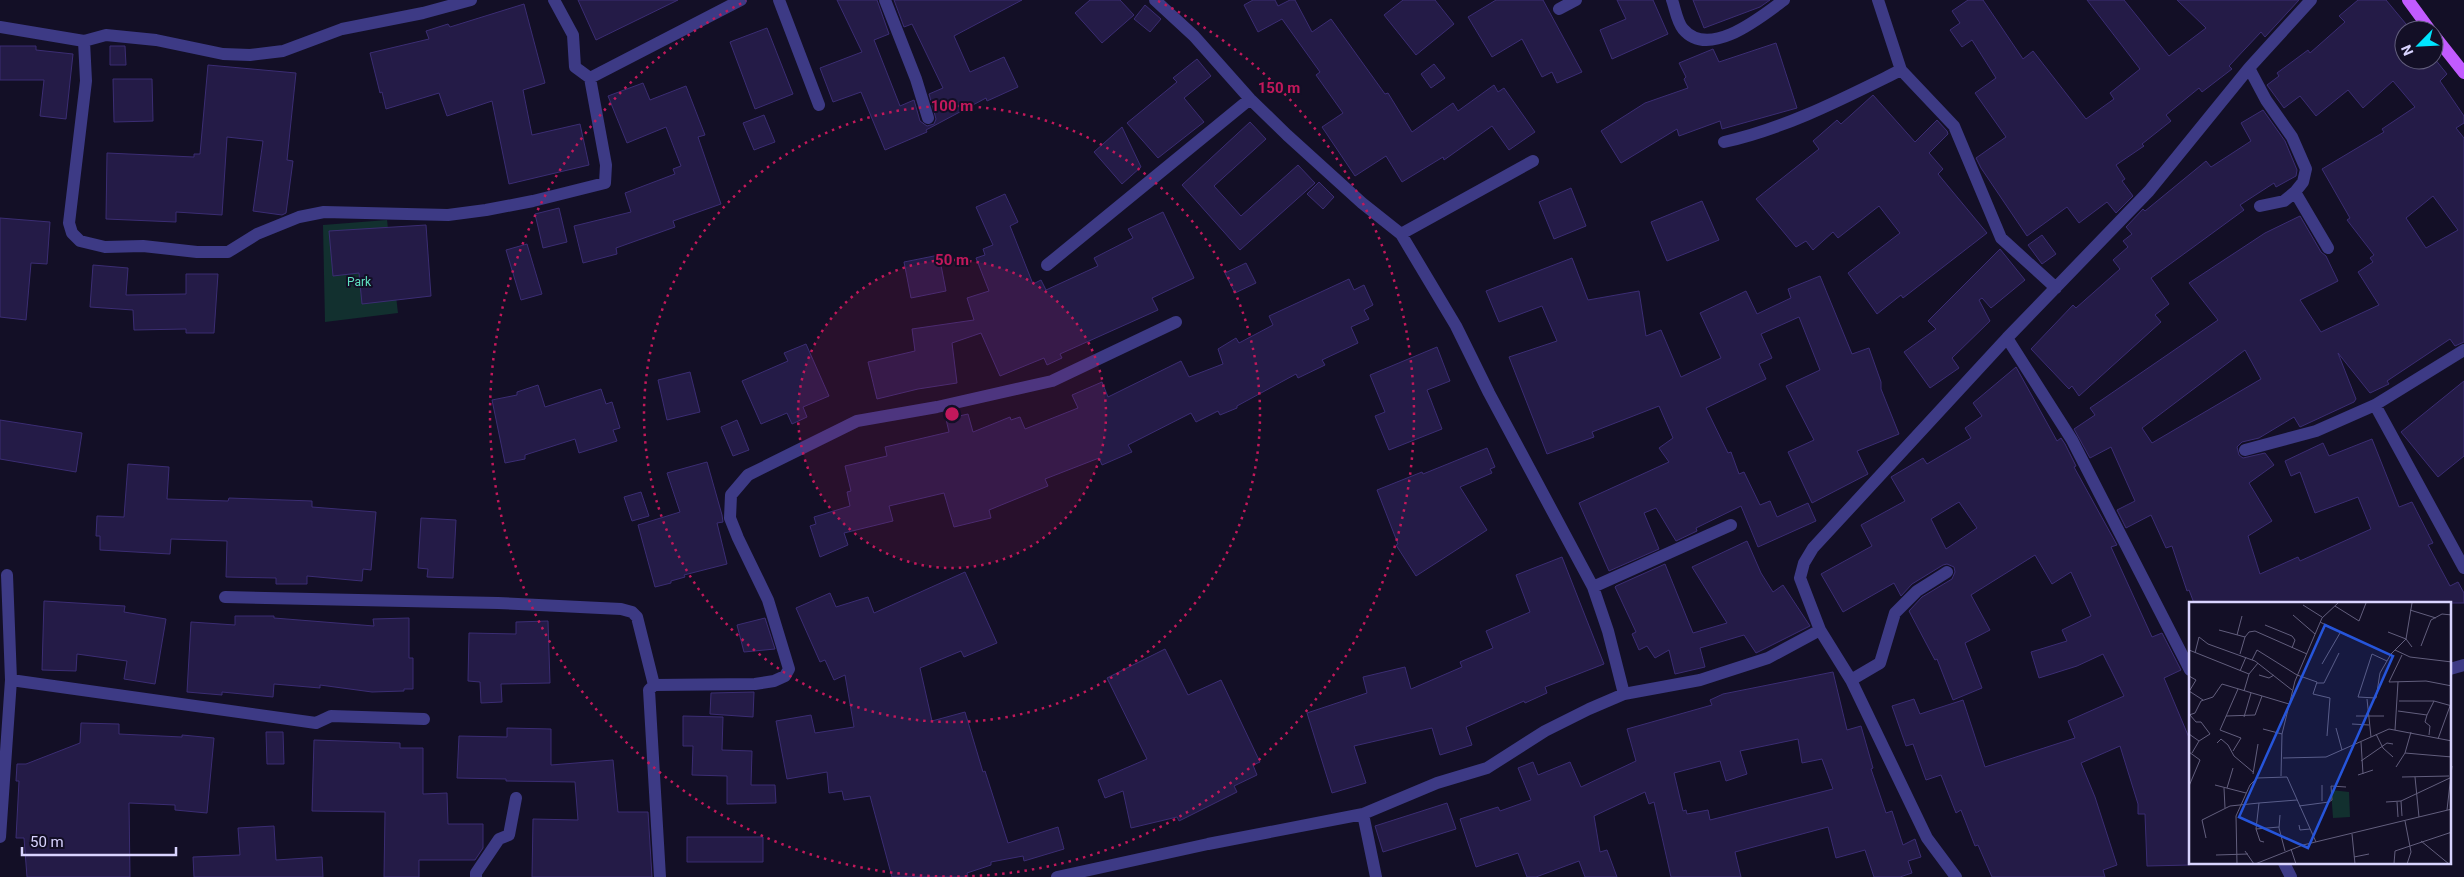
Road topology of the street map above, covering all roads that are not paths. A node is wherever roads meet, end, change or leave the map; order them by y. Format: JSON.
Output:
{"nodes":[{"id":1,"x":471,"y":0,"type":"edge"},
{"id":2,"x":554,"y":0,"type":"edge"},
{"id":3,"x":740,"y":0,"type":"edge"},
{"id":4,"x":779,"y":0,"type":"edge"},
{"id":5,"x":884,"y":0,"type":"edge"},
{"id":6,"x":1155,"y":0,"type":"edge"},
{"id":7,"x":1576,"y":0,"type":"edge"},
{"id":8,"x":1672,"y":0,"type":"edge"},
{"id":9,"x":1784,"y":0,"type":"edge"},
{"id":10,"x":1878,"y":0,"type":"edge"},
{"id":11,"x":2311,"y":0,"type":"edge"},
{"id":12,"x":2408,"y":0,"type":"edge"},
{"id":13,"x":1558,"y":9,"type":"dead end"},
{"id":14,"x":2423,"y":20,"type":"edge"},
{"id":15,"x":0,"y":27,"type":"edge"},
{"id":16,"x":84,"y":41,"type":"junction"},
{"id":17,"x":2444,"y":48,"type":"edge"},
{"id":18,"x":2249,"y":68,"type":"junction"},
{"id":19,"x":1901,"y":70,"type":"junction"},
{"id":20,"x":2464,"y":73,"type":"edge"},
{"id":21,"x":590,"y":78,"type":"junction"},
{"id":22,"x":1250,"y":99,"type":"junction"},
{"id":23,"x":819,"y":106,"type":"dead end"},
{"id":24,"x":928,"y":118,"type":"dead end"},
{"id":25,"x":1724,"y":142,"type":"dead end"},
{"id":26,"x":1533,"y":161,"type":"dead end"},
{"id":27,"x":2295,"y":192,"type":"junction"},
{"id":28,"x":2260,"y":206,"type":"dead end"},
{"id":29,"x":1401,"y":234,"type":"junction"},
{"id":30,"x":2328,"y":248,"type":"dead end"},
{"id":31,"x":1047,"y":265,"type":"dead end"},
{"id":32,"x":2056,"y":288,"type":"junction"},
{"id":33,"x":1176,"y":322,"type":"dead end"},
{"id":34,"x":2007,"y":338,"type":"junction"},
{"id":35,"x":2464,"y":350,"type":"edge"},
{"id":36,"x":2375,"y":405,"type":"junction"},
{"id":37,"x":2245,"y":450,"type":"dead end"},
{"id":38,"x":1731,"y":525,"type":"dead end"},
{"id":39,"x":2464,"y":568,"type":"edge"},
{"id":40,"x":1947,"y":572,"type":"dead end"},
{"id":41,"x":7,"y":575,"type":"dead end"},
{"id":42,"x":1592,"y":587,"type":"junction"},
{"id":43,"x":225,"y":597,"type":"dead end"},
{"id":44,"x":1820,"y":630,"type":"junction"},
{"id":45,"x":2189,"y":668,"type":"edge"},
{"id":46,"x":11,"y":680,"type":"junction"},
{"id":47,"x":1850,"y":680,"type":"junction"},
{"id":48,"x":654,"y":685,"type":"junction"},
{"id":49,"x":1624,"y":694,"type":"junction"},
{"id":50,"x":424,"y":718,"type":"dead end"},
{"id":51,"x":516,"y":798,"type":"dead end"},
{"id":52,"x":1363,"y":814,"type":"junction"},
{"id":53,"x":0,"y":837,"type":"edge"},
{"id":54,"x":2284,"y":864,"type":"edge"},
{"id":55,"x":476,"y":877,"type":"edge"},
{"id":56,"x":660,"y":877,"type":"edge"},
{"id":57,"x":1057,"y":877,"type":"edge"},
{"id":58,"x":1376,"y":877,"type":"edge"},
{"id":59,"x":1956,"y":877,"type":"edge"},
{"id":60,"x":2291,"y":877,"type":"edge"}],
"edges":[{"from":1,"to":16,"type":"street"},
{"from":2,"to":21,"type":"street"},
{"from":3,"to":21,"type":"street"},
{"from":4,"to":23,"type":"street"},
{"from":5,"to":24,"type":"street"},
{"from":6,"to":22,"type":"street"},
{"from":7,"to":13,"type":"street"},
{"from":8,"to":9,"type":"street"},
{"from":10,"to":19,"type":"street"},
{"from":11,"to":18,"type":"street"},
{"from":12,"to":14,"type":"main road"},
{"from":15,"to":16,"type":"street"},
{"from":16,"to":21,"type":"street"},
{"from":17,"to":20,"type":"main road"},
{"from":18,"to":27,"type":"street"},
{"from":18,"to":32,"type":"street"},
{"from":19,"to":25,"type":"street"},
{"from":19,"to":32,"type":"street"},
{"from":22,"to":29,"type":"street"},
{"from":22,"to":31,"type":"street"},
{"from":26,"to":29,"type":"street"},
{"from":27,"to":28,"type":"street"},
{"from":27,"to":30,"type":"street"},
{"from":29,"to":42,"type":"street"},
{"from":32,"to":34,"type":"street"},
{"from":33,"to":48,"type":"street"},
{"from":34,"to":44,"type":"street"},
{"from":34,"to":45,"type":"street"},
{"from":35,"to":36,"type":"street"},
{"from":36,"to":37,"type":"street"},
{"from":36,"to":39,"type":"street"},
{"from":38,"to":42,"type":"street"},
{"from":40,"to":47,"type":"street"},
{"from":41,"to":46,"type":"street"},
{"from":42,"to":49,"type":"street"},
{"from":43,"to":48,"type":"street"},
{"from":44,"to":47,"type":"street"},
{"from":44,"to":49,"type":"street"},
{"from":46,"to":50,"type":"street"},
{"from":46,"to":53,"type":"street"},
{"from":47,"to":59,"type":"street"},
{"from":48,"to":56,"type":"street"},
{"from":49,"to":52,"type":"street"},
{"from":51,"to":55,"type":"street"},
{"from":52,"to":57,"type":"street"},
{"from":52,"to":58,"type":"street"},
{"from":54,"to":60,"type":"street"}]}
